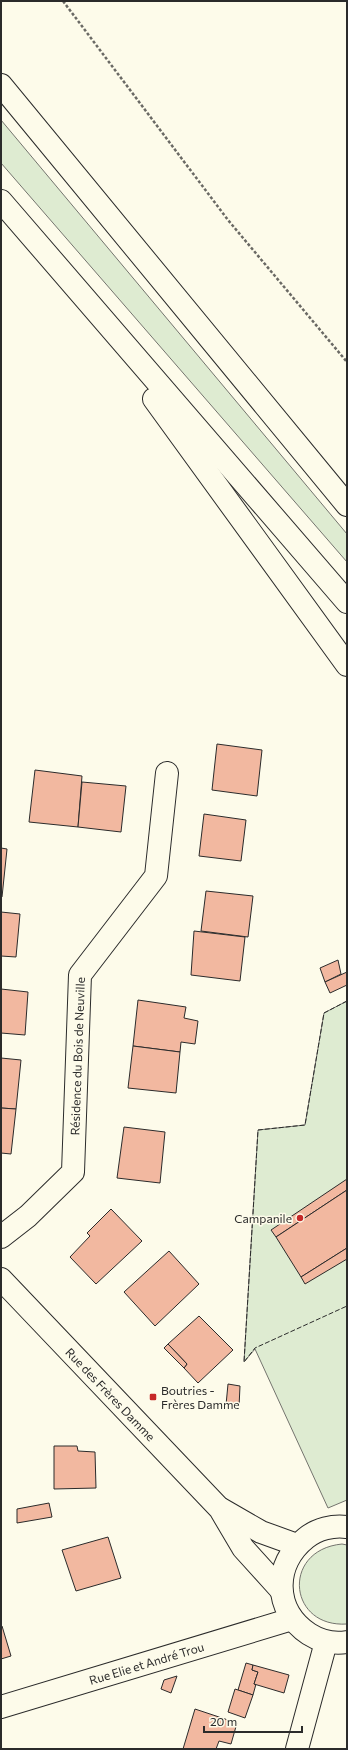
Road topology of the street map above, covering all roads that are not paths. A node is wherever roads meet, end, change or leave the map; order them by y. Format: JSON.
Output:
{"nodes":[{"id":1,"x":1,"y":85,"type":"edge"},
{"id":2,"x":1,"y":201,"type":"edge"},
{"id":3,"x":67,"y":278,"type":"junction"},
{"id":4,"x":347,"y":505,"type":"edge"},
{"id":5,"x":347,"y":602,"type":"edge"},
{"id":6,"x":347,"y":665,"type":"edge"},
{"id":7,"x":167,"y":773,"type":"dead end"},
{"id":8,"x":1,"y":1237,"type":"edge"},
{"id":9,"x":1,"y":1279,"type":"edge"},
{"id":10,"x":220,"y":1509,"type":"junction"},
{"id":11,"x":347,"y":1527,"type":"edge"},
{"id":12,"x":297,"y":1546,"type":"junction"},
{"id":13,"x":281,"y":1590,"type":"junction"},
{"id":14,"x":292,"y":1619,"type":"junction"},
{"id":15,"x":336,"y":1642,"type":"edge"},
{"id":16,"x":1,"y":1707,"type":"edge"},
{"id":17,"x":297,"y":1749,"type":"edge"}],
"edges":[{"from":1,"to":4,"type":"street"},
{"from":2,"to":3,"type":"street"},
{"from":3,"to":5,"type":"street"},
{"from":3,"to":6,"type":"street"},
{"from":7,"to":8,"type":"street","name":"Résidence du Bois de Neuville"},
{"from":9,"to":10,"type":"street","name":"Rue des Frères Damme"},
{"from":10,"to":12,"type":"street","name":"Rue des Frères Damme"},
{"from":10,"to":13,"type":"street","name":"Rue des Frères Damme"},
{"from":11,"to":12,"type":"street","name":"Rue des Frères Damme"},
{"from":12,"to":13,"type":"street","name":"Rue des Frères Damme"},
{"from":13,"to":14,"type":"street","name":"Rue des Frères Damme"},
{"from":14,"to":15,"type":"street","name":"Rue des Frères Damme"},
{"from":14,"to":16,"type":"street","name":"Rue Elie et André Trou"},
{"from":15,"to":17,"type":"street"}]}
